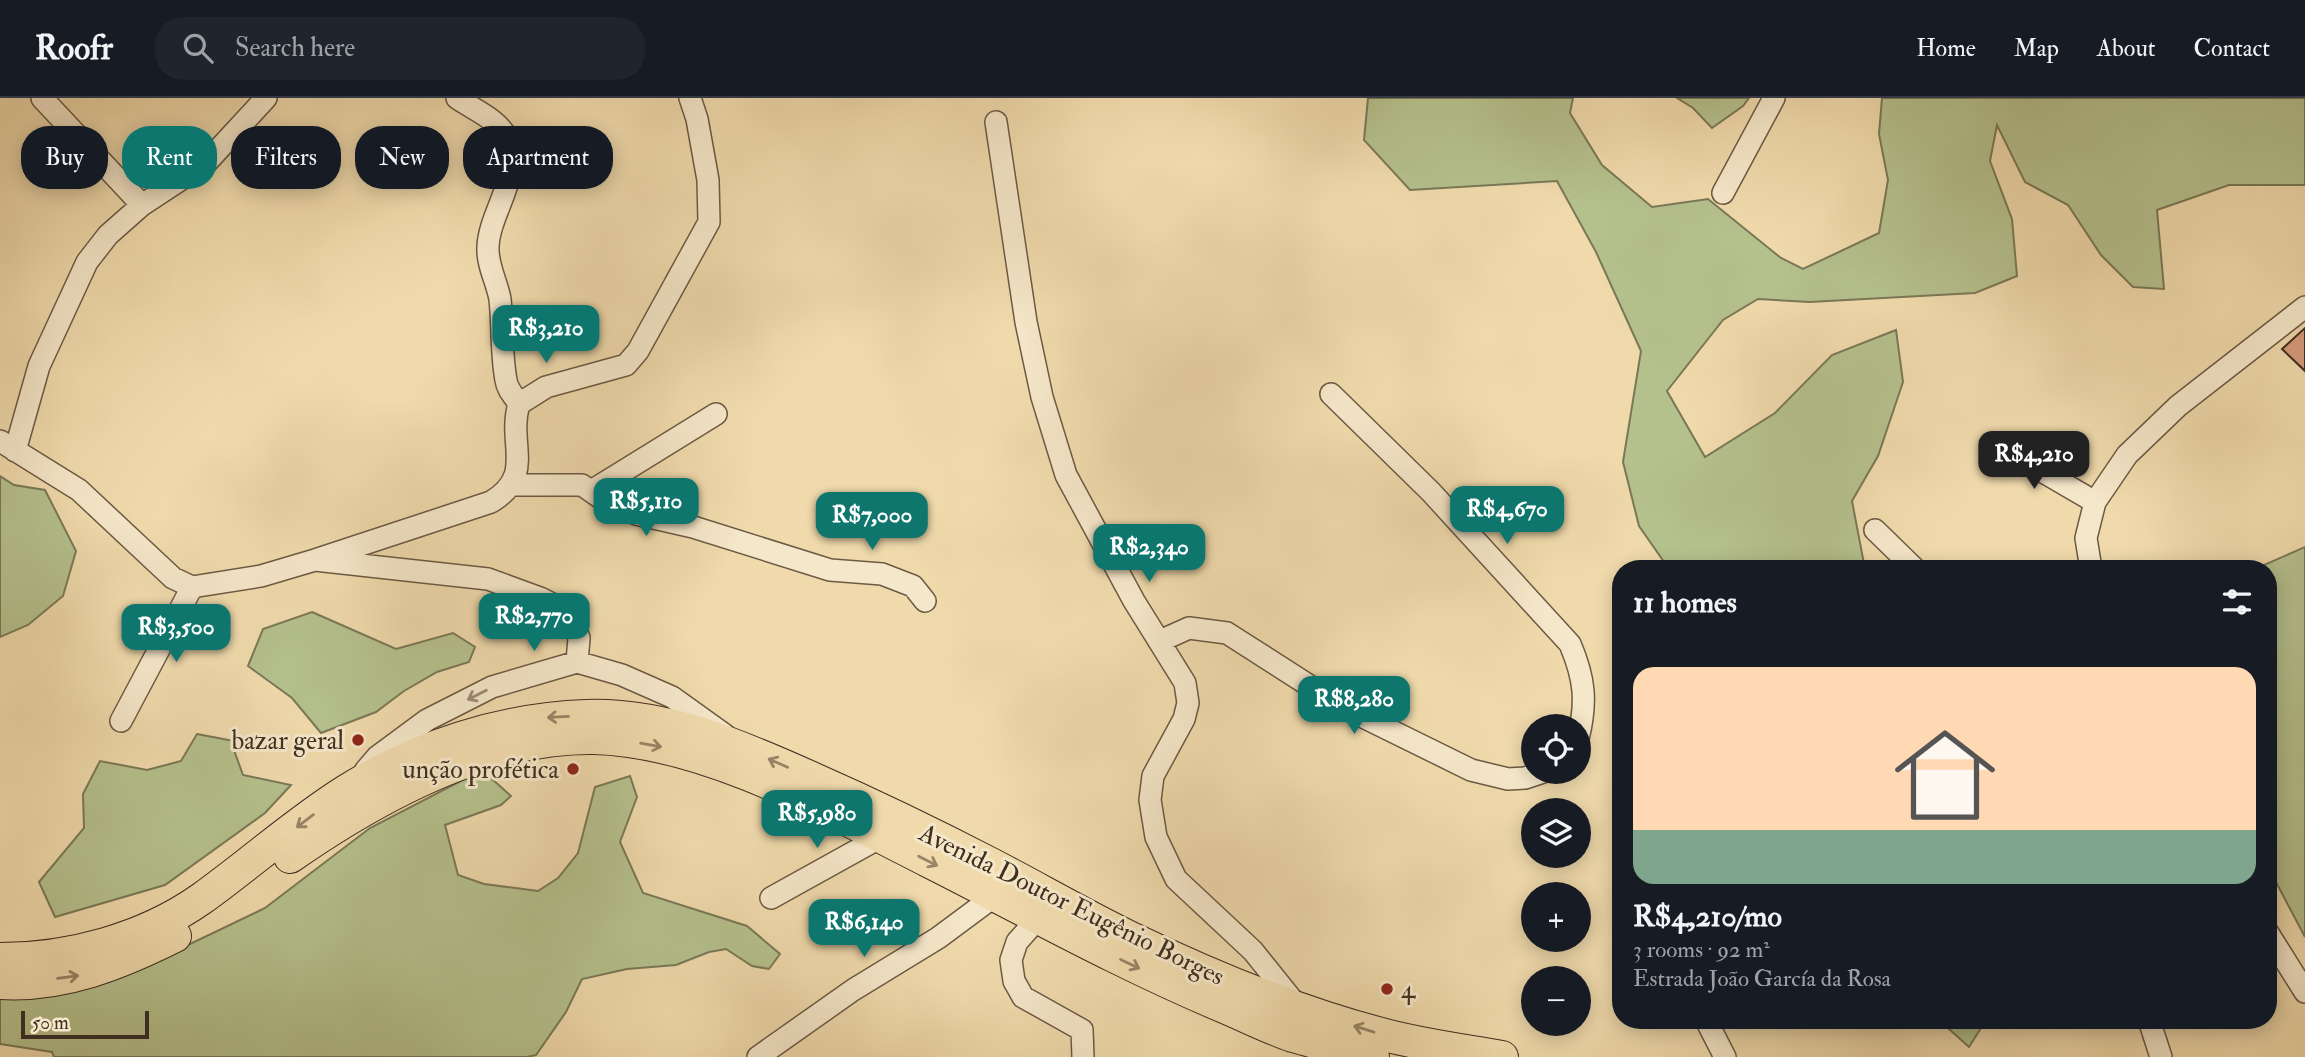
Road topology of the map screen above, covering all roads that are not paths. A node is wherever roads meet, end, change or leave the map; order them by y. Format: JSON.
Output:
{"nodes":[{"id":1,"x":42,"y":98,"type":"edge"},
{"id":2,"x":266,"y":98,"type":"edge"},
{"id":3,"x":457,"y":98,"type":"edge"},
{"id":4,"x":690,"y":98,"type":"edge"},
{"id":5,"x":1774,"y":98,"type":"edge"},
{"id":6,"x":996,"y":122,"type":"dead end"},
{"id":7,"x":1723,"y":193,"type":"dead end"},
{"id":8,"x":142,"y":205,"type":"junction"},
{"id":9,"x":2305,"y":307,"type":"edge"},
{"id":10,"x":1331,"y":394,"type":"dead end"},
{"id":11,"x":519,"y":404,"type":"junction"},
{"id":12,"x":716,"y":414,"type":"dead end"},
{"id":13,"x":1995,"y":443,"type":"dead end"},
{"id":14,"x":7,"y":446,"type":"edge"},
{"id":15,"x":513,"y":485,"type":"junction"},
{"id":16,"x":593,"y":490,"type":"junction"},
{"id":17,"x":2095,"y":502,"type":"junction"},
{"id":18,"x":1875,"y":530,"type":"dead end"},
{"id":19,"x":315,"y":560,"type":"junction"},
{"id":20,"x":1895,"y":560,"type":"edge"},
{"id":21,"x":2090,"y":560,"type":"edge"},
{"id":22,"x":192,"y":587,"type":"junction"},
{"id":23,"x":925,"y":601,"type":"dead end"},
{"id":24,"x":1160,"y":641,"type":"junction"},
{"id":25,"x":577,"y":662,"type":"junction"},
{"id":26,"x":1584,"y":714,"type":"edge"},
{"id":27,"x":121,"y":721,"type":"dead end"},
{"id":28,"x":738,"y":745,"type":"junction"},
{"id":29,"x":1521,"y":778,"type":"edge"},
{"id":30,"x":347,"y":790,"type":"junction"},
{"id":31,"x":881,"y":837,"type":"junction"},
{"id":32,"x":996,"y":895,"type":"junction"},
{"id":33,"x":771,"y":898,"type":"dead end"},
{"id":34,"x":1039,"y":918,"type":"junction"},
{"id":35,"x":2277,"y":947,"type":"edge"},
{"id":36,"x":0,"y":959,"type":"edge"},
{"id":37,"x":0,"y":983,"type":"edge"},
{"id":38,"x":2305,"y":992,"type":"edge"},
{"id":39,"x":1300,"y":1009,"type":"junction"},
{"id":40,"x":1711,"y":1029,"type":"edge"},
{"id":41,"x":2152,"y":1029,"type":"edge"},
{"id":42,"x":1337,"y":1052,"type":"edge"},
{"id":43,"x":758,"y":1057,"type":"edge"},
{"id":44,"x":1083,"y":1057,"type":"edge"},
{"id":45,"x":1373,"y":1057,"type":"edge"},
{"id":46,"x":1502,"y":1057,"type":"edge"},
{"id":47,"x":1725,"y":1057,"type":"edge"},
{"id":48,"x":2161,"y":1057,"type":"edge"}],
"edges":[{"from":1,"to":8,"type":"street"},
{"from":2,"to":8,"type":"street"},
{"from":3,"to":11,"type":"street"},
{"from":4,"to":11,"type":"street"},
{"from":5,"to":7,"type":"street"},
{"from":6,"to":24,"type":"street"},
{"from":8,"to":14,"type":"street"},
{"from":9,"to":17,"type":"street"},
{"from":10,"to":26,"type":"street"},
{"from":11,"to":15,"type":"street"},
{"from":12,"to":16,"type":"street"},
{"from":13,"to":17,"type":"street"},
{"from":14,"to":22,"type":"street"},
{"from":15,"to":16,"type":"street"},
{"from":15,"to":19,"type":"street"},
{"from":16,"to":23,"type":"street"},
{"from":17,"to":21,"type":"street"},
{"from":18,"to":20,"type":"street"},
{"from":19,"to":22,"type":"street"},
{"from":19,"to":25,"type":"street"},
{"from":22,"to":27,"type":"street"},
{"from":24,"to":29,"type":"street"},
{"from":24,"to":39,"type":"street"},
{"from":25,"to":28,"type":"street"},
{"from":25,"to":30,"type":"street","one_way":true},
{"from":28,"to":30,"type":"highway","name":"Avenida Doutor Eugênio Borges","one_way":true},
{"from":39,"to":28,"type":"highway","name":"Avenida Doutor Eugênio Borges","one_way":true},
{"from":30,"to":36,"type":"highway","name":"Avenida Doutor Eugênio Borges","one_way":true},
{"from":31,"to":32,"type":"highway","name":"Avenida Doutor Eugênio Borges","one_way":true},
{"from":31,"to":33,"type":"street"},
{"from":37,"to":31,"type":"highway","name":"Avenida Doutor Eugênio Borges","one_way":true},
{"from":32,"to":34,"type":"highway","name":"Avenida Doutor Eugênio Borges"},
{"from":32,"to":43,"type":"street"},
{"from":34,"to":42,"type":"highway","name":"Avenida Doutor Eugênio Borges","one_way":true},
{"from":34,"to":44,"type":"street"},
{"from":35,"to":38,"type":"street"},
{"from":46,"to":39,"type":"highway","name":"Avenida Doutor Eugênio Borges","one_way":true},
{"from":40,"to":47,"type":"street"},
{"from":41,"to":48,"type":"street"},
{"from":42,"to":45,"type":"highway","name":"Avenida Doutor Eugênio Borges"}]}
